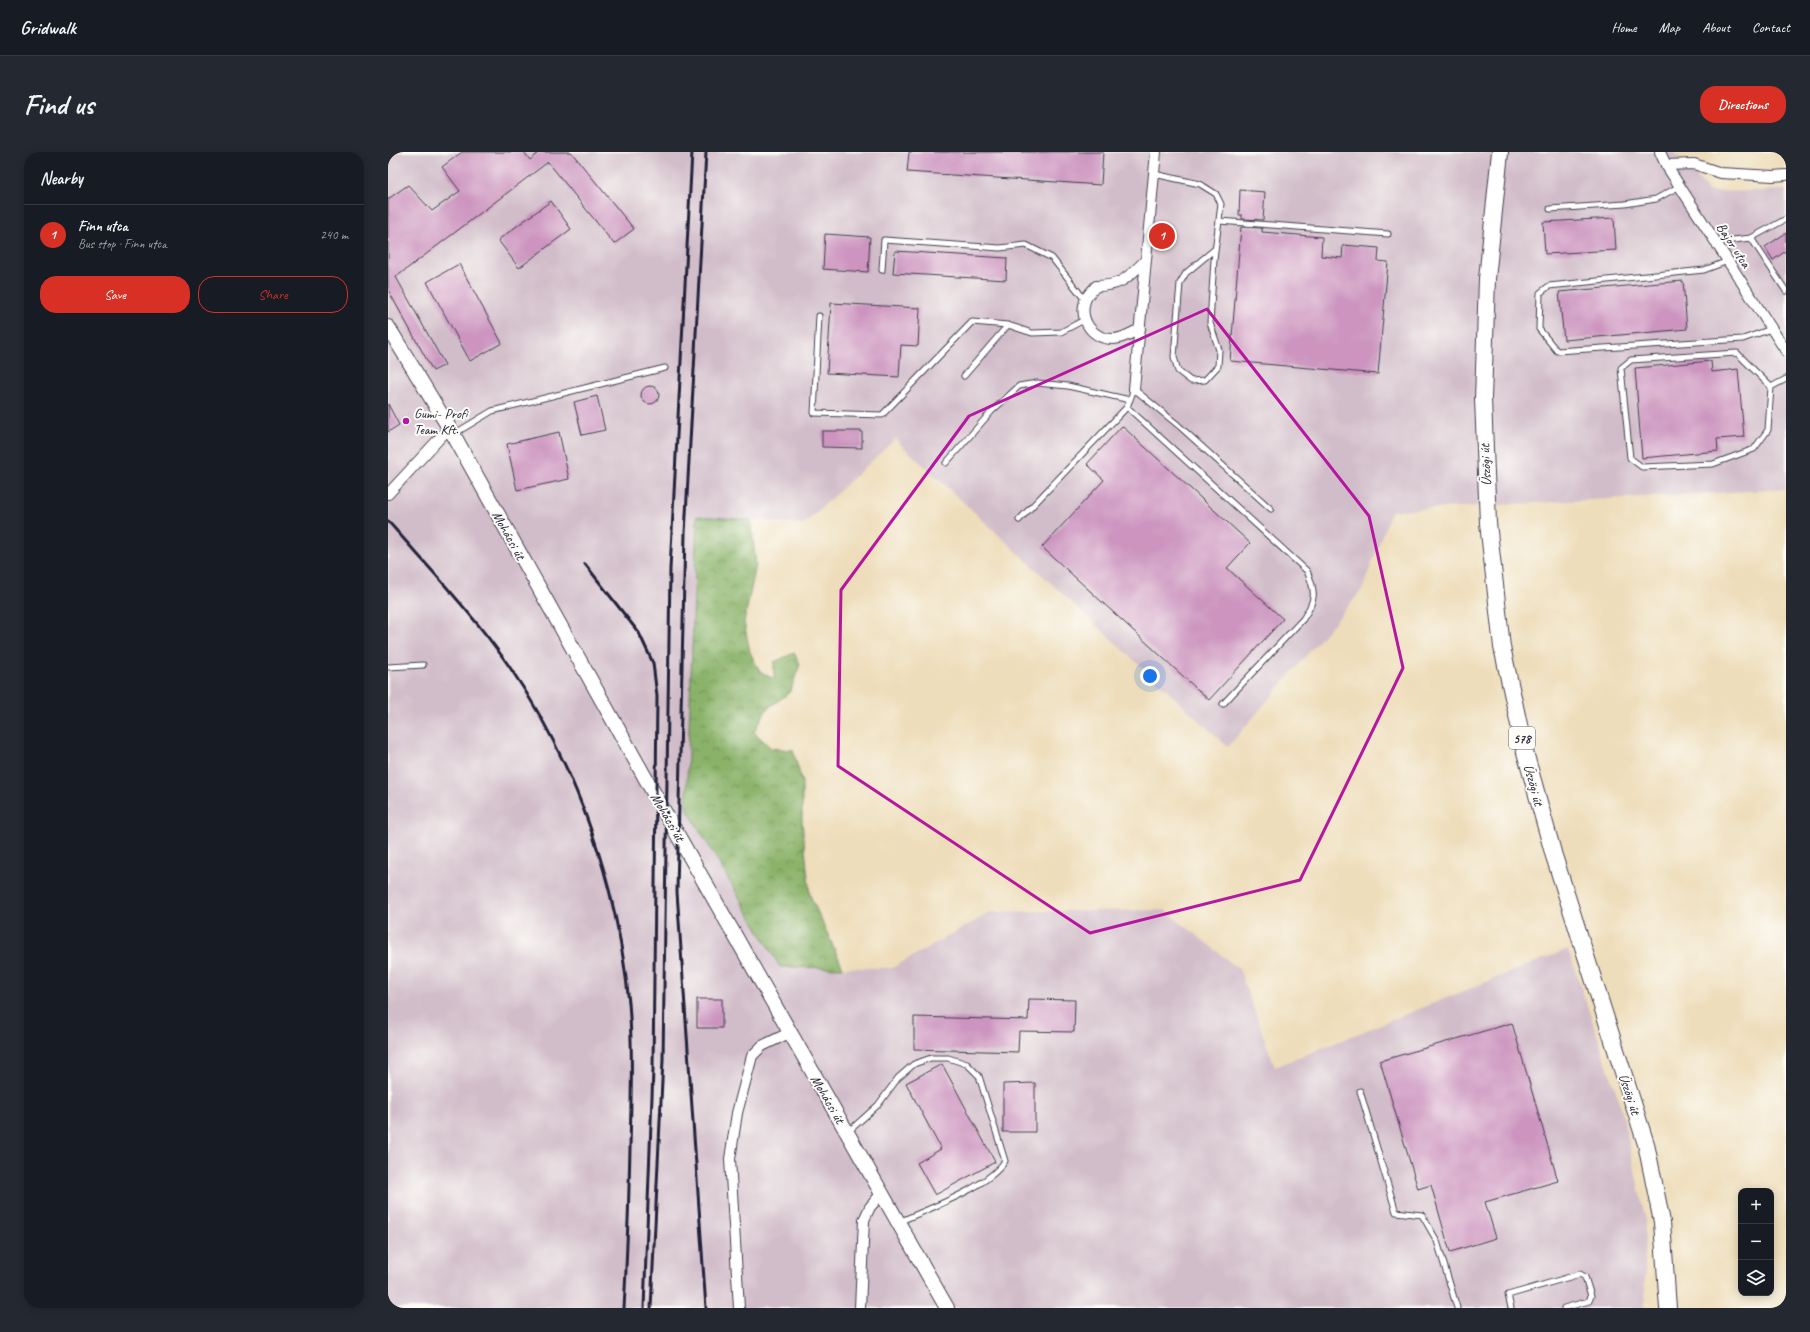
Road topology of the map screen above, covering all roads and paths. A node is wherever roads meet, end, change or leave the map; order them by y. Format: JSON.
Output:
{"nodes":[{"id":1,"x":1156,"y":152,"type":"edge"},
{"id":2,"x":1500,"y":152,"type":"edge"},
{"id":3,"x":1660,"y":152,"type":"edge"},
{"id":4,"x":1666,"y":165,"type":"junction"},
{"id":5,"x":1154,"y":174,"type":"junction"},
{"id":6,"x":1786,"y":175,"type":"edge"},
{"id":7,"x":1680,"y":186,"type":"junction"},
{"id":8,"x":1550,"y":209,"type":"dead end"},
{"id":9,"x":1786,"y":219,"type":"edge"},
{"id":10,"x":1219,"y":221,"type":"junction"},
{"id":11,"x":1388,"y":234,"type":"dead end"},
{"id":12,"x":1751,"y":238,"type":"junction"},
{"id":13,"x":1716,"y":242,"type":"junction"},
{"id":14,"x":1215,"y":249,"type":"junction"},
{"id":15,"x":1146,"y":260,"type":"junction"},
{"id":16,"x":1728,"y":261,"type":"junction"},
{"id":17,"x":882,"y":270,"type":"dead end"},
{"id":18,"x":1786,"y":291,"type":"edge"},
{"id":19,"x":1085,"y":300,"type":"junction"},
{"id":20,"x":819,"y":316,"type":"dead end"},
{"id":21,"x":1084,"y":320,"type":"junction"},
{"id":22,"x":1008,"y":325,"type":"junction"},
{"id":23,"x":388,"y":328,"type":"edge"},
{"id":24,"x":1140,"y":329,"type":"junction"},
{"id":25,"x":1771,"y":329,"type":"junction"},
{"id":26,"x":1785,"y":347,"type":"edge"},
{"id":27,"x":665,"y":368,"type":"dead end"},
{"id":28,"x":964,"y":376,"type":"dead end"},
{"id":29,"x":1786,"y":379,"type":"edge"},
{"id":30,"x":1771,"y":387,"type":"junction"},
{"id":31,"x":1134,"y":389,"type":"junction"},
{"id":32,"x":1130,"y":400,"type":"junction"},
{"id":33,"x":1127,"y":407,"type":"junction"},
{"id":34,"x":451,"y":431,"type":"junction"},
{"id":35,"x":946,"y":463,"type":"dead end"},
{"id":36,"x":388,"y":494,"type":"edge"},
{"id":37,"x":1271,"y":509,"type":"dead end"},
{"id":38,"x":1019,"y":520,"type":"dead end"},
{"id":39,"x":423,"y":665,"type":"dead end"},
{"id":40,"x":388,"y":667,"type":"edge"},
{"id":41,"x":1223,"y":704,"type":"dead end"},
{"id":42,"x":790,"y":1032,"type":"junction"},
{"id":43,"x":1360,"y":1091,"type":"dead end"},
{"id":44,"x":847,"y":1132,"type":"junction"},
{"id":45,"x":882,"y":1193,"type":"junction"},
{"id":46,"x":898,"y":1222,"type":"junction"},
{"id":47,"x":739,"y":1308,"type":"edge"},
{"id":48,"x":860,"y":1308,"type":"edge"},
{"id":49,"x":947,"y":1308,"type":"edge"},
{"id":50,"x":1457,"y":1308,"type":"edge"},
{"id":51,"x":1511,"y":1308,"type":"edge"},
{"id":52,"x":1564,"y":1308,"type":"edge"},
{"id":53,"x":1668,"y":1308,"type":"edge"}],
"edges":[{"from":1,"to":5,"type":"street"},
{"from":2,"to":53,"type":"main road","name":"Üszögi út","number":"578"},
{"from":3,"to":4,"type":"street","name":"Bajor utca"},
{"from":4,"to":6,"type":"street"},
{"from":4,"to":7,"type":"street","name":"Bajor utca"},
{"from":5,"to":10,"type":"lane"},
{"from":5,"to":15,"type":"street"},
{"from":7,"to":8,"type":"lane"},
{"from":7,"to":13,"type":"street","name":"Bajor utca"},
{"from":9,"to":12,"type":"lane"},
{"from":10,"to":11,"type":"lane"},
{"from":10,"to":14,"type":"lane"},
{"from":12,"to":13,"type":"lane"},
{"from":12,"to":18,"type":"lane"},
{"from":13,"to":16,"type":"street","name":"Bajor utca"},
{"from":14,"to":14,"type":"lane"},
{"from":15,"to":19,"type":"street"},
{"from":15,"to":24,"type":"street"},
{"from":16,"to":25,"type":"street","name":"Bajor utca"},
{"from":16,"to":25,"type":"lane"},
{"from":17,"to":19,"type":"lane"},
{"from":19,"to":21,"type":"street"},
{"from":20,"to":22,"type":"lane"},
{"from":21,"to":22,"type":"lane"},
{"from":21,"to":24,"type":"street"},
{"from":22,"to":28,"type":"lane"},
{"from":23,"to":34,"type":"main road","name":"Mohácsi út"},
{"from":24,"to":31,"type":"street"},
{"from":25,"to":26,"type":"street","name":"Bajor utca"},
{"from":27,"to":34,"type":"lane"},
{"from":29,"to":30,"type":"lane"},
{"from":30,"to":30,"type":"lane"},
{"from":31,"to":32,"type":"lane"},
{"from":31,"to":37,"type":"lane"},
{"from":32,"to":33,"type":"lane"},
{"from":32,"to":35,"type":"lane"},
{"from":33,"to":38,"type":"lane"},
{"from":33,"to":41,"type":"lane"},
{"from":34,"to":36,"type":"street"},
{"from":34,"to":42,"type":"main road","name":"Mohácsi út"},
{"from":39,"to":40,"type":"lane"},
{"from":42,"to":44,"type":"main road","name":"Mohácsi út"},
{"from":42,"to":47,"type":"street"},
{"from":43,"to":50,"type":"lane"},
{"from":44,"to":45,"type":"main road","name":"Mohácsi út"},
{"from":44,"to":46,"type":"lane"},
{"from":45,"to":46,"type":"main road","name":"Mohácsi út"},
{"from":45,"to":48,"type":"street"},
{"from":46,"to":49,"type":"main road","name":"Mohácsi út"},
{"from":51,"to":52,"type":"lane"}]}
